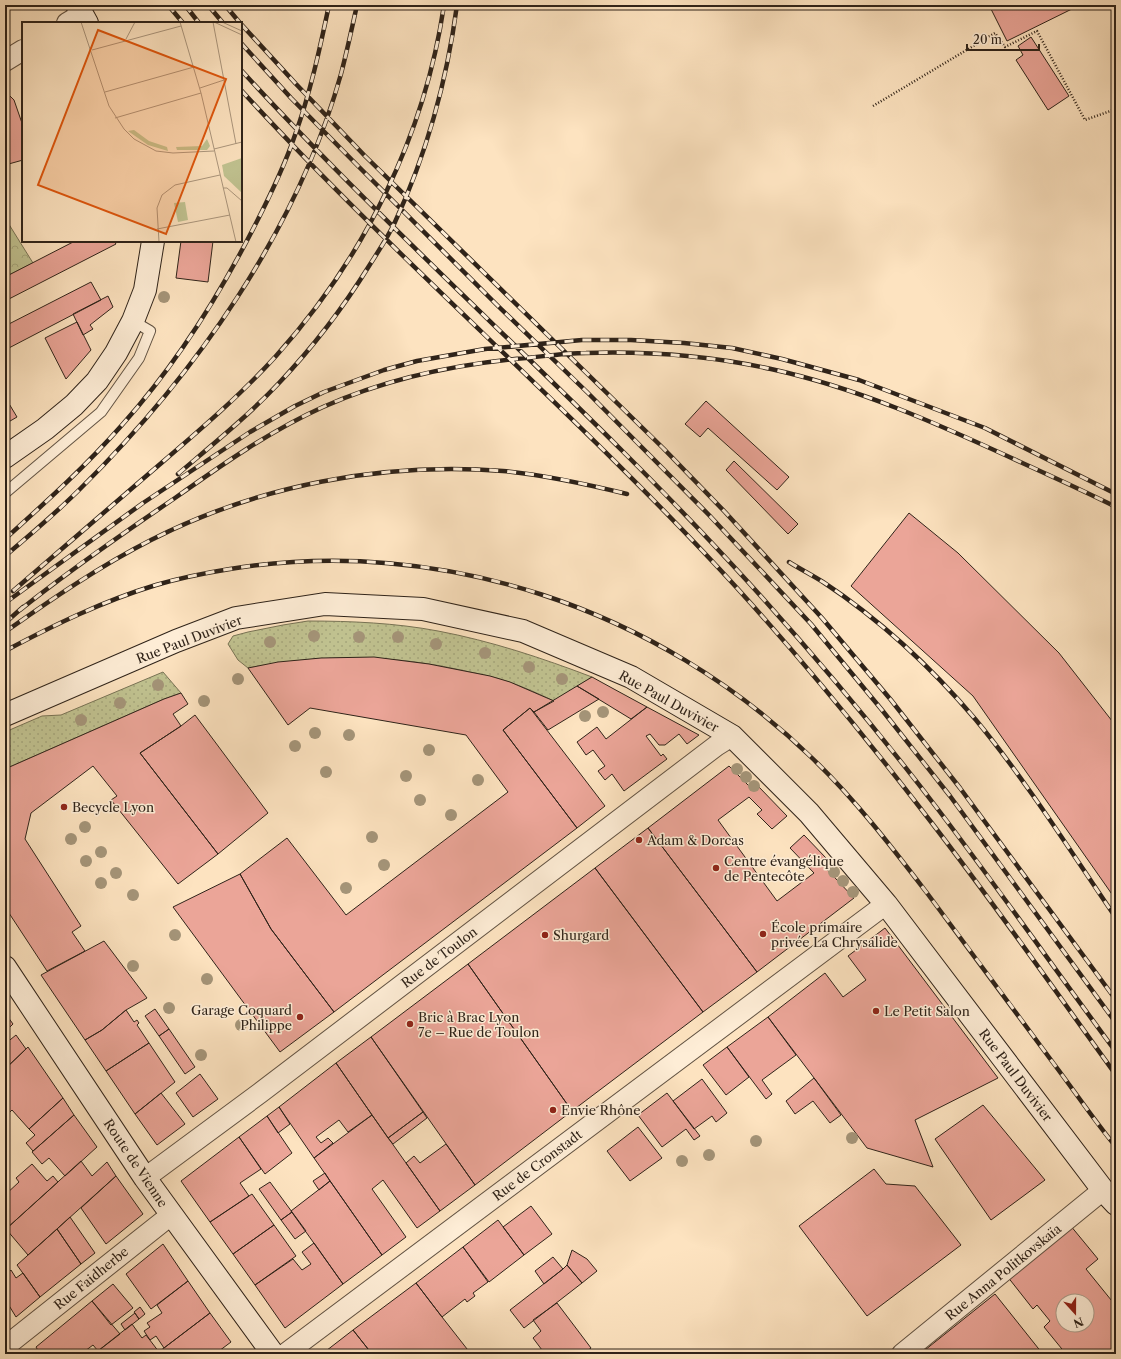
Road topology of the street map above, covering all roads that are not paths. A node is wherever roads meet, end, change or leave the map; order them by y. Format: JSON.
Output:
{"nodes":[{"id":1,"x":22,"y":51,"type":"edge"},
{"id":2,"x":5,"y":61,"type":"edge"},
{"id":3,"x":153,"y":242,"type":"edge"},
{"id":4,"x":133,"y":321,"type":"junction"},
{"id":5,"x":5,"y":457,"type":"edge"},
{"id":6,"x":5,"y":493,"type":"edge"},
{"id":7,"x":5,"y":715,"type":"edge"},
{"id":8,"x":732,"y":736,"type":"junction"},
{"id":9,"x":886,"y":904,"type":"junction"},
{"id":10,"x":5,"y":967,"type":"edge"},
{"id":11,"x":145,"y":1178,"type":"junction"},
{"id":12,"x":1110,"y":1197,"type":"edge"},
{"id":13,"x":171,"y":1215,"type":"junction"},
{"id":14,"x":11,"y":1343,"type":"edge"},
{"id":15,"x":272,"y":1354,"type":"edge"},
{"id":16,"x":285,"y":1354,"type":"edge"},
{"id":17,"x":902,"y":1354,"type":"edge"}],
"edges":[{"from":1,"to":2,"type":"street"},
{"from":3,"to":4,"type":"main road"},
{"from":4,"to":5,"type":"main road"},
{"from":4,"to":6,"type":"lane"},
{"from":7,"to":8,"type":"main road","name":"Rue Paul Duvivier"},
{"from":8,"to":9,"type":"main road","name":"Rue Paul Duvivier"},
{"from":8,"to":11,"type":"street","name":"Rue de Toulon"},
{"from":9,"to":12,"type":"main road","name":"Rue Paul Duvivier"},
{"from":9,"to":16,"type":"street","name":"Rue de Cronstadt"},
{"from":10,"to":11,"type":"main road","name":"Route de Vienne"},
{"from":11,"to":13,"type":"main road","name":"Route de Vienne"},
{"from":12,"to":17,"type":"street","name":"Rue Anna Politkovskaïa"},
{"from":13,"to":14,"type":"street","name":"Rue Faidherbe"},
{"from":13,"to":15,"type":"main road","name":"Route de Vienne"}]}
